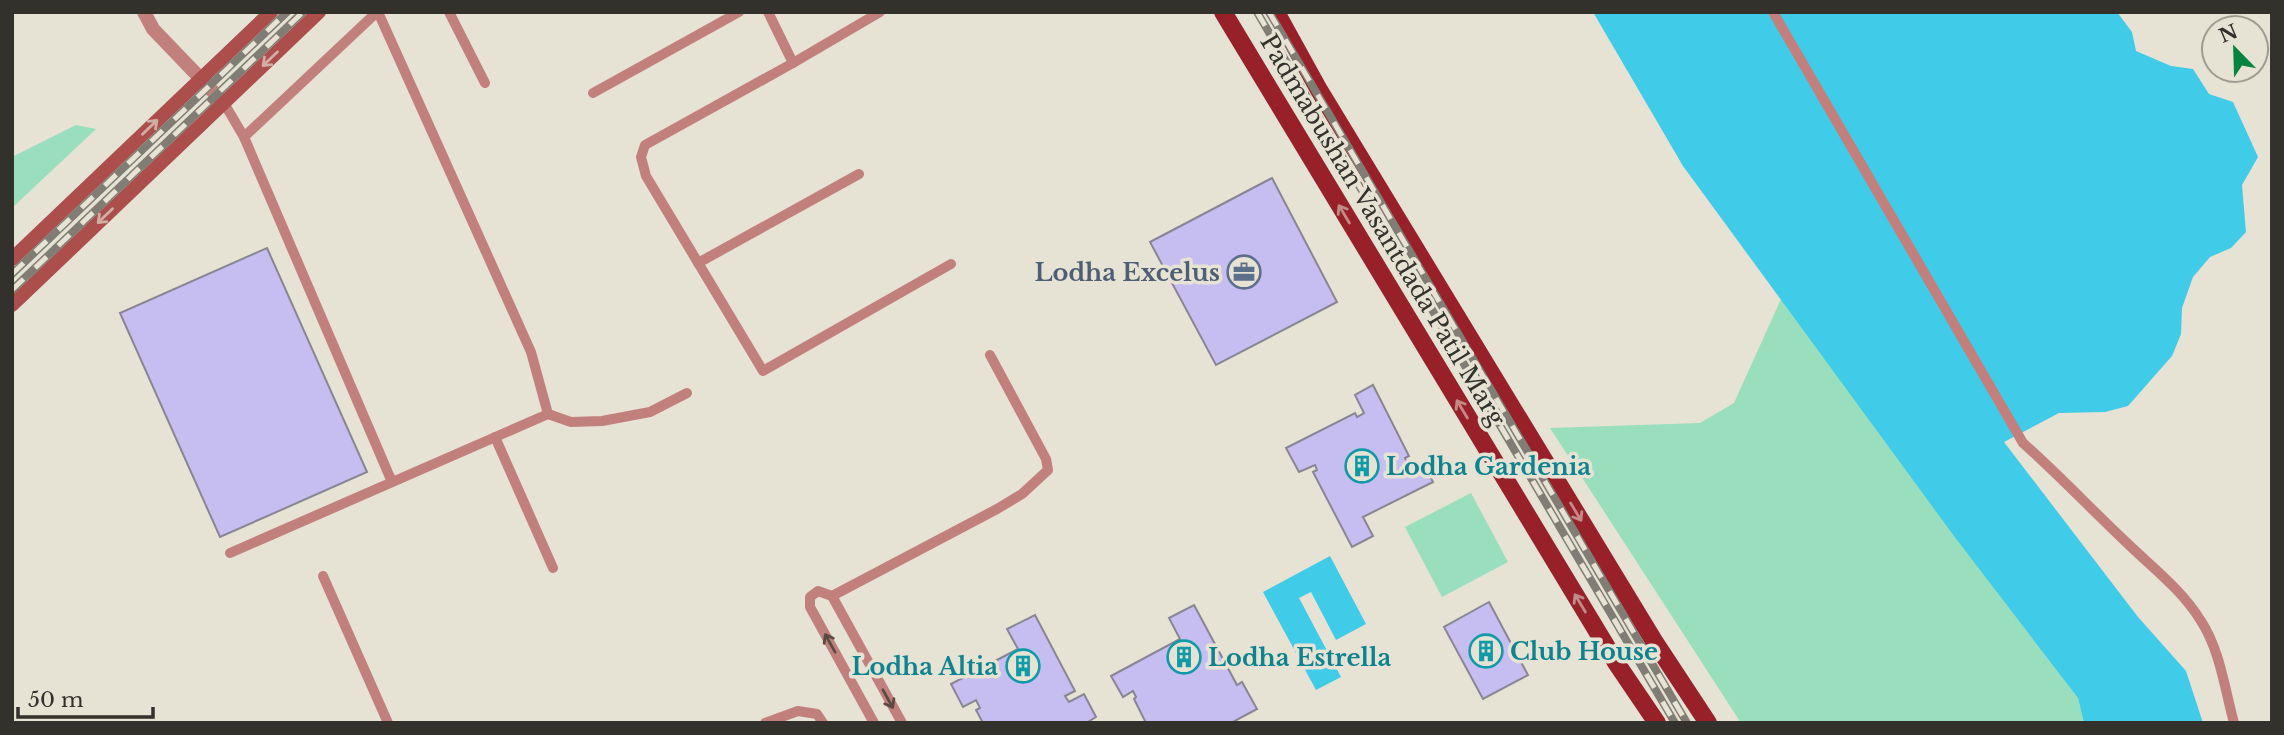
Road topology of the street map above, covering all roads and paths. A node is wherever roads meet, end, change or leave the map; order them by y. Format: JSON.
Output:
{"nodes":[{"id":1,"x":144,"y":12,"type":"edge"},
{"id":2,"x":271,"y":12,"type":"edge"},
{"id":3,"x":319,"y":12,"type":"edge"},
{"id":4,"x":378,"y":12,"type":"edge"},
{"id":5,"x":449,"y":12,"type":"edge"},
{"id":6,"x":739,"y":12,"type":"edge"},
{"id":7,"x":768,"y":12,"type":"edge"},
{"id":8,"x":880,"y":12,"type":"edge"},
{"id":9,"x":1276,"y":12,"type":"edge"},
{"id":10,"x":1773,"y":12,"type":"edge"},
{"id":11,"x":1228,"y":14,"type":"edge"},
{"id":12,"x":793,"y":63,"type":"junction"},
{"id":13,"x":200,"y":80,"type":"junction"},
{"id":14,"x":485,"y":83,"type":"dead end"},
{"id":15,"x":593,"y":93,"type":"dead end"},
{"id":16,"x":224,"y":103,"type":"junction"},
{"id":17,"x":244,"y":137,"type":"junction"},
{"id":18,"x":859,"y":174,"type":"dead end"},
{"id":19,"x":12,"y":259,"type":"edge"},
{"id":20,"x":698,"y":263,"type":"junction"},
{"id":21,"x":951,"y":264,"type":"dead end"},
{"id":22,"x":12,"y":305,"type":"edge"},
{"id":23,"x":990,"y":355,"type":"dead end"},
{"id":24,"x":687,"y":393,"type":"dead end"},
{"id":25,"x":548,"y":414,"type":"junction"},
{"id":26,"x":495,"y":437,"type":"junction"},
{"id":27,"x":392,"y":482,"type":"junction"},
{"id":28,"x":229,"y":553,"type":"dead end"},
{"id":29,"x":553,"y":568,"type":"dead end"},
{"id":30,"x":323,"y":576,"type":"dead end"},
{"id":31,"x":832,"y":596,"type":"junction"},
{"id":32,"x":388,"y":723,"type":"edge"},
{"id":33,"x":765,"y":723,"type":"edge"},
{"id":34,"x":823,"y":723,"type":"edge"},
{"id":35,"x":874,"y":723,"type":"edge"},
{"id":36,"x":902,"y":723,"type":"edge"},
{"id":37,"x":1657,"y":723,"type":"edge"},
{"id":38,"x":1709,"y":723,"type":"edge"},
{"id":39,"x":2234,"y":723,"type":"edge"}],
"edges":[{"from":1,"to":13,"type":"street"},
{"from":2,"to":13,"type":"main road"},
{"from":3,"to":16,"type":"main road","one_way":true},
{"from":4,"to":17,"type":"lane"},
{"from":4,"to":25,"type":"lane"},
{"from":5,"to":14,"type":"lane"},
{"from":6,"to":15,"type":"lane"},
{"from":7,"to":12,"type":"lane"},
{"from":8,"to":12,"type":"lane"},
{"from":9,"to":38,"type":"main road","name":"Padmabushan Vasantdada Patil Marg","one_way":true},
{"from":10,"to":39,"type":"lane"},
{"from":37,"to":11,"type":"main road","name":"Padmabushan Vasantdada Patil Marg","one_way":true},
{"from":12,"to":20,"type":"lane"},
{"from":13,"to":16,"type":"street"},
{"from":19,"to":13,"type":"main road","one_way":true},
{"from":16,"to":17,"type":"lane"},
{"from":16,"to":22,"type":"main road","one_way":true},
{"from":17,"to":27,"type":"lane"},
{"from":18,"to":20,"type":"lane"},
{"from":20,"to":21,"type":"lane"},
{"from":23,"to":31,"type":"lane"},
{"from":24,"to":25,"type":"lane"},
{"from":25,"to":26,"type":"lane"},
{"from":26,"to":27,"type":"lane"},
{"from":26,"to":29,"type":"lane"},
{"from":27,"to":28,"type":"lane"},
{"from":30,"to":32,"type":"lane"},
{"from":35,"to":31,"type":"lane","one_way":true},
{"from":31,"to":36,"type":"lane","one_way":true},
{"from":33,"to":34,"type":"lane"}]}
